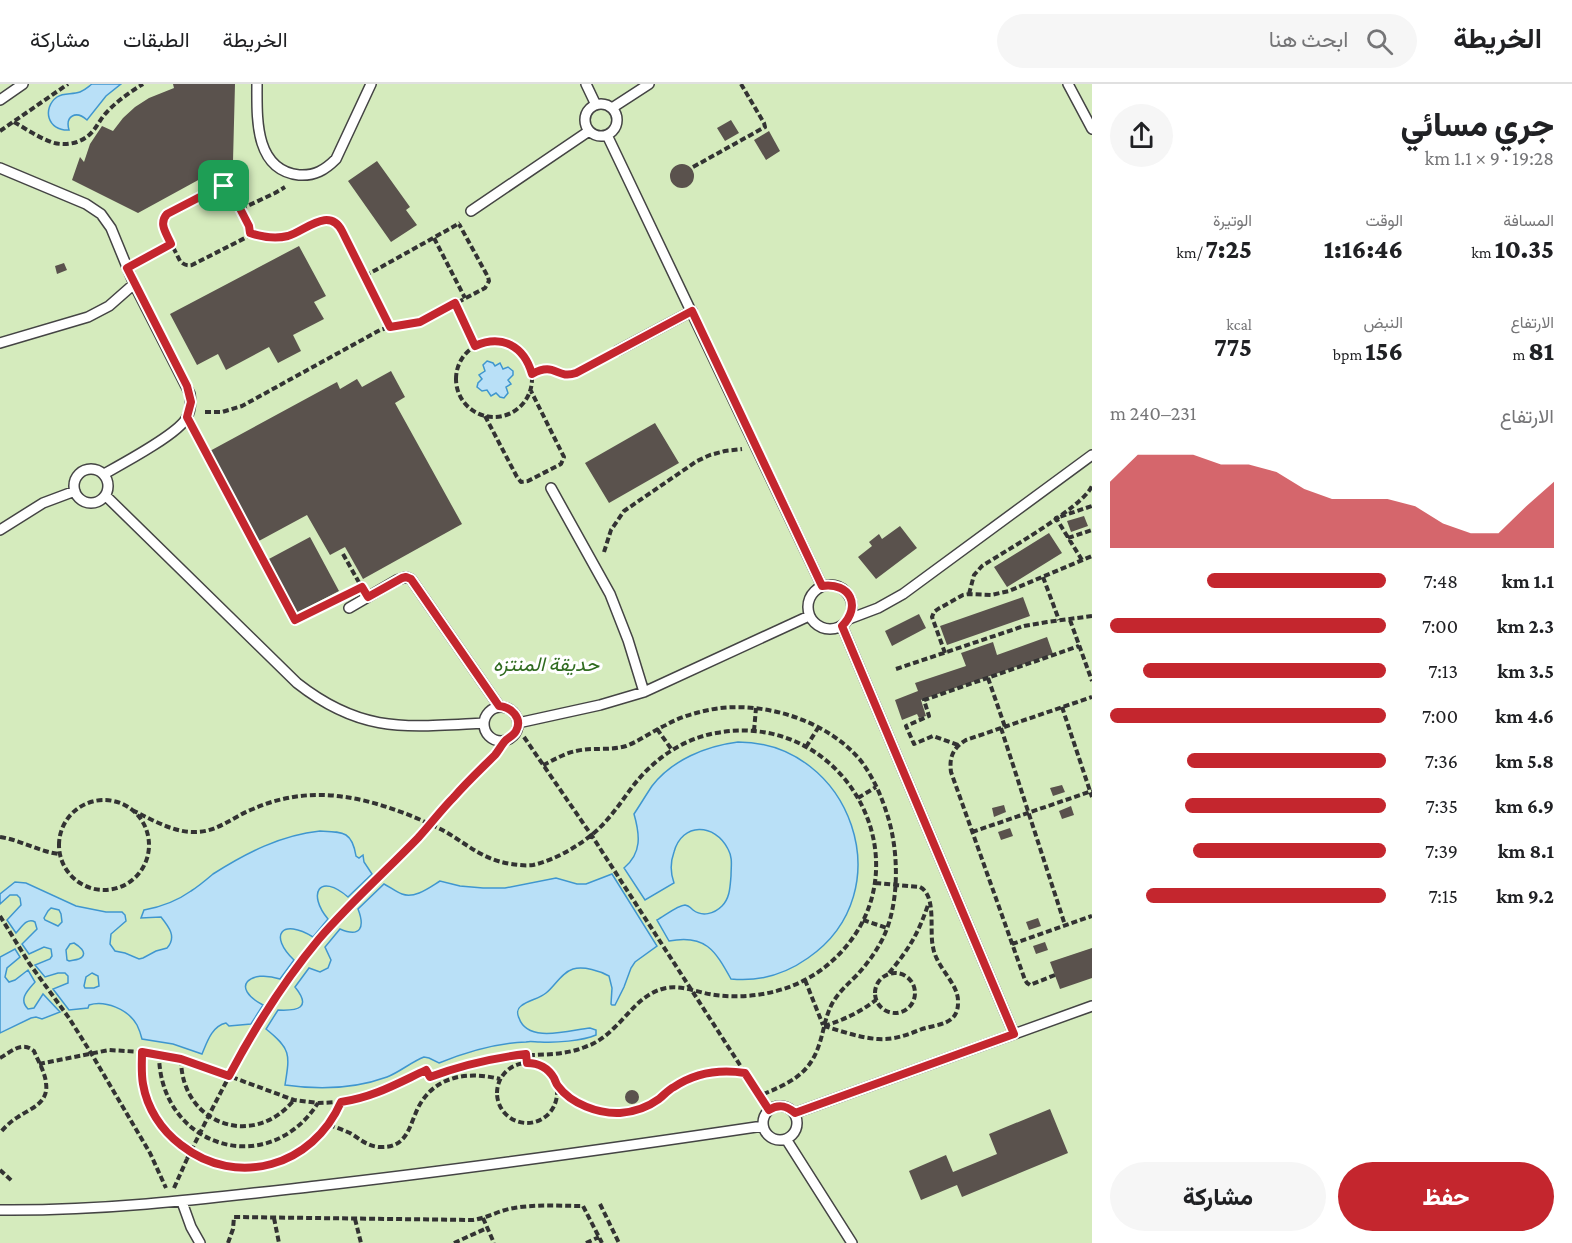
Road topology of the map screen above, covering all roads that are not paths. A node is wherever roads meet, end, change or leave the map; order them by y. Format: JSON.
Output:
{"nodes":[{"id":1,"x":23,"y":84,"type":"edge"},
{"id":2,"x":257,"y":84,"type":"edge"},
{"id":3,"x":371,"y":84,"type":"edge"},
{"id":4,"x":585,"y":84,"type":"edge"},
{"id":5,"x":649,"y":84,"type":"edge"},
{"id":6,"x":1068,"y":84,"type":"edge"},
{"id":7,"x":0,"y":100,"type":"edge"},
{"id":8,"x":596,"y":105,"type":"junction"},
{"id":9,"x":612,"y":108,"type":"junction"},
{"id":10,"x":1092,"y":129,"type":"edge"},
{"id":11,"x":590,"y":131,"type":"junction"},
{"id":12,"x":607,"y":135,"type":"junction"},
{"id":13,"x":0,"y":168,"type":"edge"},
{"id":14,"x":471,"y":212,"type":"road end"},
{"id":15,"x":134,"y":284,"type":"junction"},
{"id":16,"x":692,"y":311,"type":"junction"},
{"id":17,"x":0,"y":343,"type":"edge"},
{"id":18,"x":617,"y":351,"type":"road end"},
{"id":19,"x":1092,"y":455,"type":"edge"},
{"id":20,"x":104,"y":474,"type":"junction"},
{"id":21,"x":551,"y":488,"type":"dead end"},
{"id":22,"x":75,"y":491,"type":"junction"},
{"id":23,"x":106,"y":496,"type":"junction"},
{"id":24,"x":0,"y":530,"type":"edge"},
{"id":25,"x":822,"y":586,"type":"junction"},
{"id":26,"x":349,"y":608,"type":"dead end"},
{"id":27,"x":809,"y":616,"type":"junction"},
{"id":28,"x":846,"y":622,"type":"junction"},
{"id":29,"x":644,"y":692,"type":"junction"},
{"id":30,"x":499,"y":706,"type":"junction"},
{"id":31,"x":483,"y":723,"type":"junction"},
{"id":32,"x":518,"y":725,"type":"junction"},
{"id":33,"x":1092,"y":1006,"type":"edge"},
{"id":34,"x":1014,"y":1034,"type":"junction"},
{"id":35,"x":795,"y":1113,"type":"junction"},
{"id":36,"x":763,"y":1126,"type":"junction"},
{"id":37,"x":786,"y":1139,"type":"junction"},
{"id":38,"x":182,"y":1202,"type":"junction"},
{"id":39,"x":0,"y":1210,"type":"edge"},
{"id":40,"x":200,"y":1243,"type":"edge"},
{"id":41,"x":852,"y":1243,"type":"edge"}],
"edges":[{"from":1,"to":7,"type":"lane"},
{"from":2,"to":3,"type":"lane"},
{"from":4,"to":8,"type":"lane"},
{"from":5,"to":9,"type":"lane"},
{"from":6,"to":10,"type":"lane"},
{"from":8,"to":9,"type":"lane"},
{"from":8,"to":11,"type":"lane"},
{"from":9,"to":12,"type":"lane"},
{"from":11,"to":12,"type":"lane"},
{"from":11,"to":14,"type":"lane"},
{"from":12,"to":16,"type":"lane"},
{"from":13,"to":15,"type":"lane"},
{"from":15,"to":17,"type":"lane"},
{"from":15,"to":20,"type":"lane"},
{"from":16,"to":18,"type":"lane"},
{"from":16,"to":25,"type":"lane"},
{"from":19,"to":28,"type":"lane"},
{"from":20,"to":22,"type":"lane"},
{"from":20,"to":23,"type":"lane"},
{"from":21,"to":29,"type":"lane"},
{"from":22,"to":23,"type":"lane"},
{"from":22,"to":24,"type":"lane"},
{"from":23,"to":31,"type":"lane"},
{"from":25,"to":27,"type":"lane"},
{"from":25,"to":28,"type":"lane"},
{"from":26,"to":30,"type":"lane"},
{"from":27,"to":28,"type":"lane"},
{"from":27,"to":29,"type":"lane"},
{"from":28,"to":34,"type":"lane"},
{"from":29,"to":32,"type":"lane"},
{"from":30,"to":31,"type":"lane"},
{"from":30,"to":32,"type":"lane"},
{"from":31,"to":32,"type":"lane"},
{"from":33,"to":34,"type":"lane"},
{"from":34,"to":35,"type":"lane"},
{"from":35,"to":36,"type":"lane"},
{"from":35,"to":37,"type":"lane"},
{"from":36,"to":37,"type":"lane"},
{"from":36,"to":38,"type":"lane"},
{"from":37,"to":41,"type":"lane"},
{"from":38,"to":39,"type":"lane"},
{"from":38,"to":40,"type":"lane"}]}
